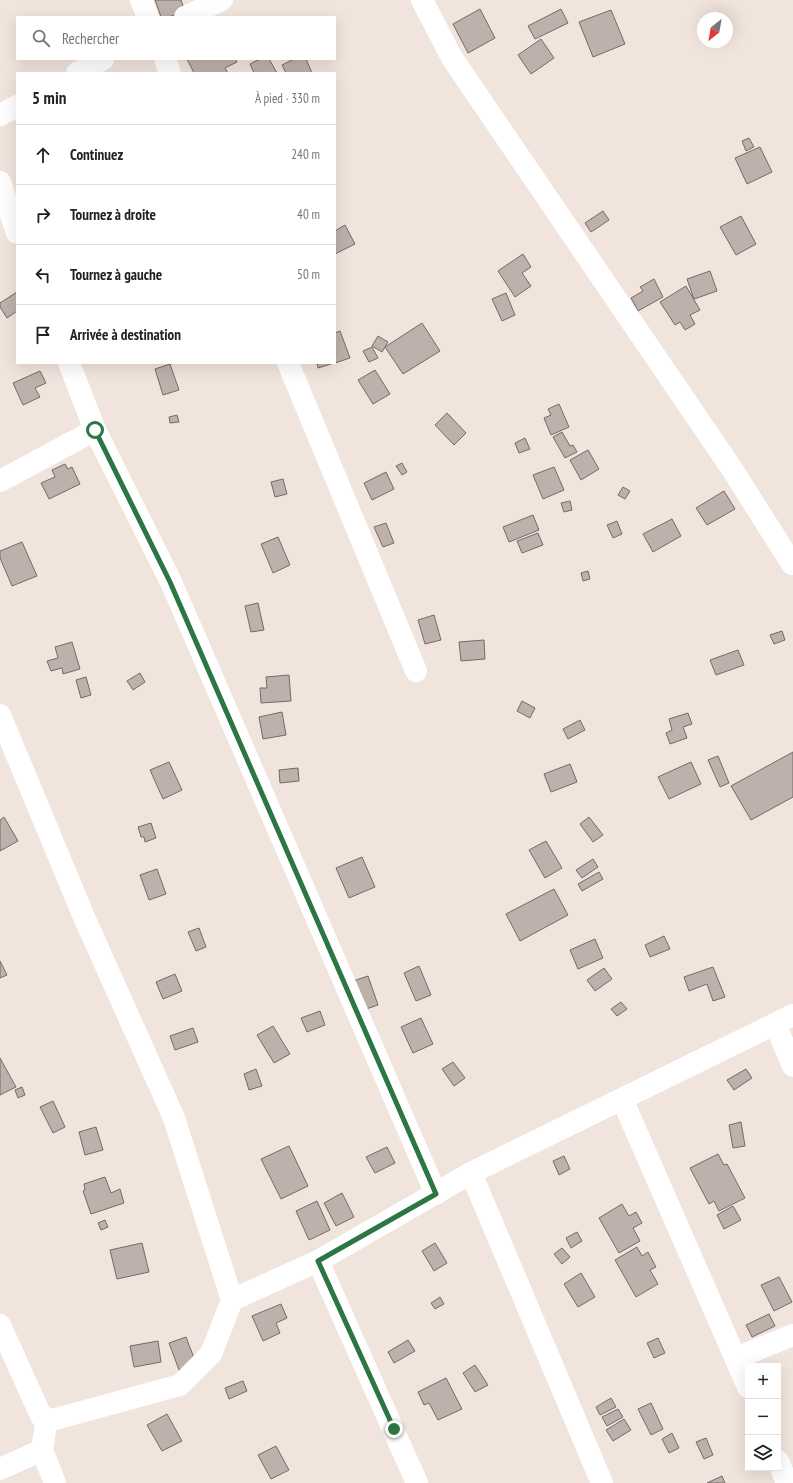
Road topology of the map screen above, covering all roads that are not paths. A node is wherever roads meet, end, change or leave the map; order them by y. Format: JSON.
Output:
{"nodes":[{"id":1,"x":141,"y":0,"type":"edge"},
{"id":2,"x":222,"y":0,"type":"edge"},
{"id":3,"x":422,"y":0,"type":"edge"},
{"id":4,"x":148,"y":16,"type":"edge"},
{"id":5,"x":187,"y":16,"type":"edge"},
{"id":6,"x":101,"y":60,"type":"edge"},
{"id":7,"x":165,"y":60,"type":"edge"},
{"id":8,"x":80,"y":72,"type":"edge"},
{"id":9,"x":170,"y":72,"type":"edge"},
{"id":10,"x":16,"y":107,"type":"edge"},
{"id":11,"x":0,"y":115,"type":"edge"},
{"id":12,"x":0,"y":182,"type":"edge"},
{"id":13,"x":16,"y":230,"type":"edge"},
{"id":14,"x":69,"y":364,"type":"edge"},
{"id":15,"x":288,"y":364,"type":"edge"},
{"id":16,"x":95,"y":430,"type":"junction"},
{"id":17,"x":0,"y":480,"type":"edge"},
{"id":18,"x":792,"y":564,"type":"edge"},
{"id":19,"x":416,"y":671,"type":"dead end"},
{"id":20,"x":0,"y":715,"type":"edge"},
{"id":21,"x":784,"y":1019,"type":"edge"},
{"id":22,"x":793,"y":1066,"type":"edge"},
{"id":23,"x":622,"y":1099,"type":"junction"},
{"id":24,"x":471,"y":1173,"type":"junction"},
{"id":25,"x":436,"y":1194,"type":"junction"},
{"id":26,"x":318,"y":1261,"type":"junction"},
{"id":27,"x":232,"y":1300,"type":"junction"},
{"id":28,"x":0,"y":1325,"type":"edge"},
{"id":29,"x":793,"y":1335,"type":"edge"},
{"id":30,"x":736,"y":1358,"type":"junction"},
{"id":31,"x":745,"y":1380,"type":"edge"},
{"id":32,"x":47,"y":1418,"type":"junction"},
{"id":33,"x":42,"y":1450,"type":"junction"},
{"id":34,"x":781,"y":1468,"type":"edge"},
{"id":35,"x":0,"y":1469,"type":"edge"},
{"id":36,"x":55,"y":1483,"type":"edge"},
{"id":37,"x":417,"y":1483,"type":"edge"},
{"id":38,"x":602,"y":1483,"type":"edge"},
{"id":39,"x":787,"y":1483,"type":"edge"}],
"edges":[{"from":1,"to":4,"type":"street"},
{"from":2,"to":5,"type":"street"},
{"from":3,"to":18,"type":"street"},
{"from":6,"to":8,"type":"street"},
{"from":7,"to":9,"type":"street"},
{"from":10,"to":11,"type":"street"},
{"from":12,"to":13,"type":"street"},
{"from":14,"to":16,"type":"street"},
{"from":15,"to":19,"type":"street"},
{"from":16,"to":17,"type":"street"},
{"from":16,"to":25,"type":"street"},
{"from":20,"to":27,"type":"street"},
{"from":21,"to":22,"type":"street"},
{"from":21,"to":23,"type":"street"},
{"from":23,"to":24,"type":"street"},
{"from":23,"to":30,"type":"street"},
{"from":24,"to":25,"type":"street"},
{"from":24,"to":38,"type":"street"},
{"from":25,"to":26,"type":"street"},
{"from":26,"to":27,"type":"street"},
{"from":26,"to":37,"type":"street"},
{"from":27,"to":32,"type":"street"},
{"from":28,"to":32,"type":"street"},
{"from":29,"to":30,"type":"street"},
{"from":30,"to":31,"type":"street"},
{"from":32,"to":33,"type":"street"},
{"from":33,"to":35,"type":"street"},
{"from":33,"to":36,"type":"street"},
{"from":34,"to":39,"type":"street"}]}
